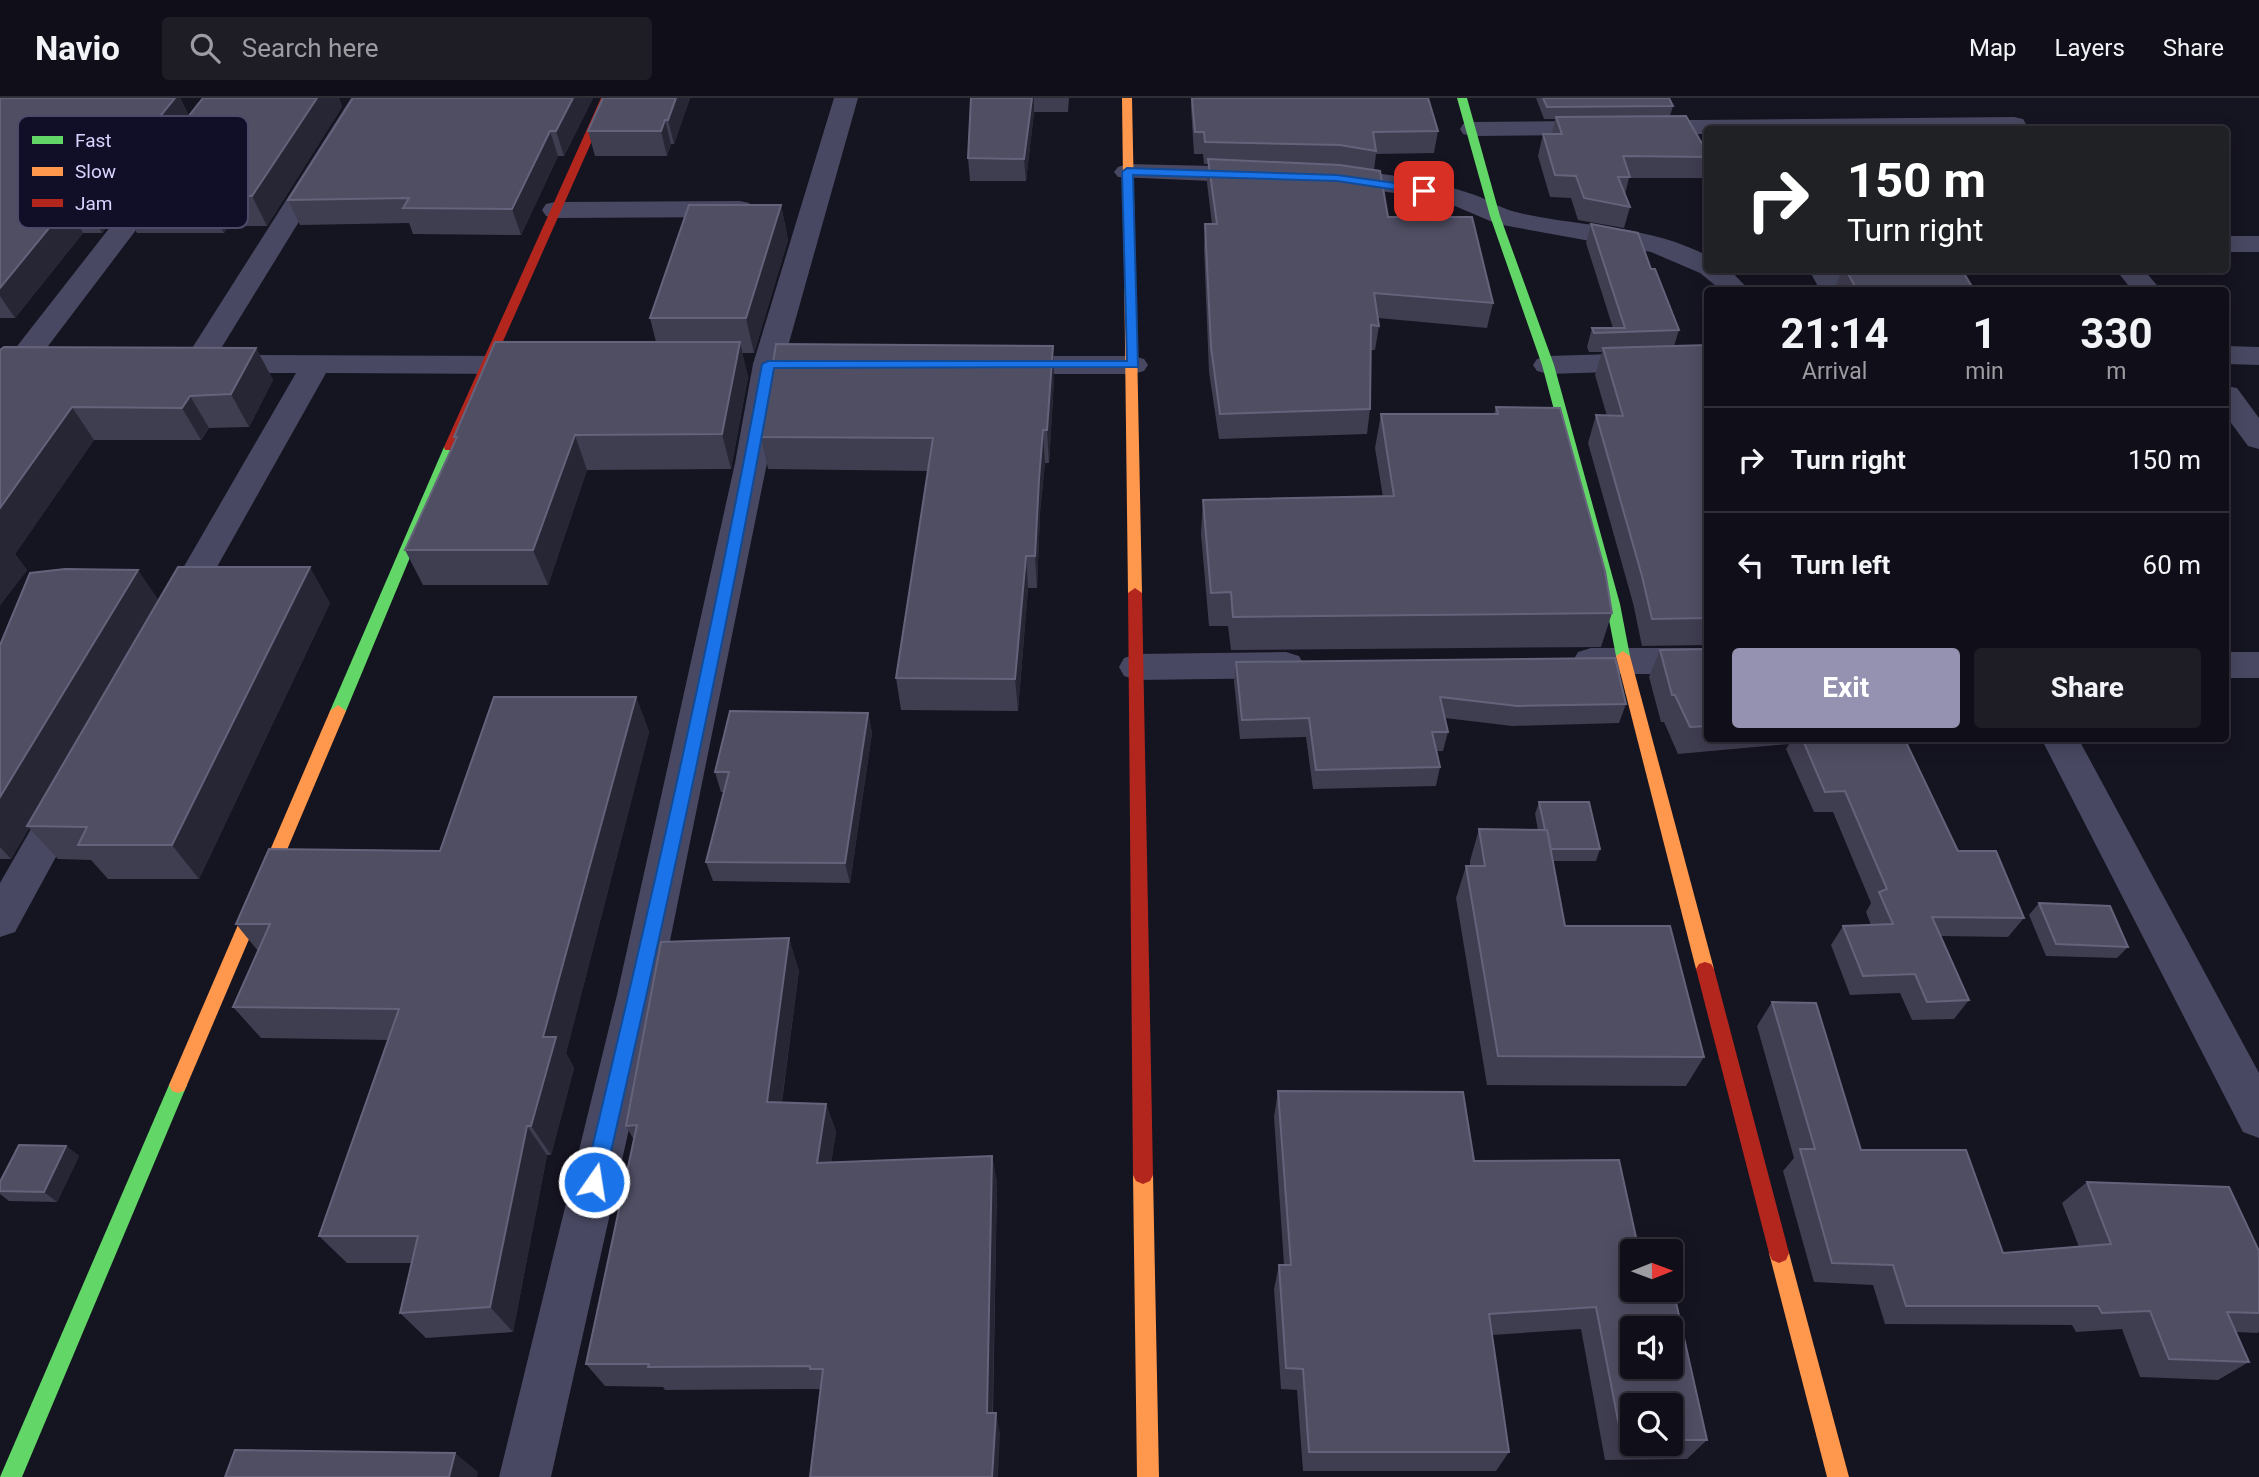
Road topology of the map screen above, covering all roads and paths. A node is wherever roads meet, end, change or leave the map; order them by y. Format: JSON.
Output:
{"nodes":[{"id":1,"x":224,"y":98,"type":"edge"},
{"id":2,"x":363,"y":98,"type":"edge"},
{"id":3,"x":606,"y":98,"type":"edge"},
{"id":4,"x":846,"y":98,"type":"edge"},
{"id":5,"x":1128,"y":98,"type":"edge"},
{"id":6,"x":1462,"y":98,"type":"edge"},
{"id":7,"x":1995,"y":98,"type":"edge"},
{"id":8,"x":210,"y":116,"type":"edge"},
{"id":9,"x":1746,"y":121,"type":"edge"},
{"id":10,"x":1971,"y":126,"type":"edge"},
{"id":11,"x":2015,"y":126,"type":"edge"},
{"id":12,"x":1472,"y":129,"type":"junction"},
{"id":13,"x":1127,"y":172,"type":"junction"},
{"id":14,"x":1281,"y":176,"type":"edge"},
{"id":15,"x":1309,"y":177,"type":"edge"},
{"id":16,"x":758,"y":209,"type":"edge"},
{"id":17,"x":555,"y":210,"type":"junction"},
{"id":18,"x":1495,"y":216,"type":"junction"},
{"id":19,"x":119,"y":228,"type":"edge"},
{"id":20,"x":2229,"y":244,"type":"edge"},
{"id":21,"x":2259,"y":244,"type":"edge"},
{"id":22,"x":1704,"y":264,"type":"edge"},
{"id":23,"x":1717,"y":273,"type":"edge"},
{"id":24,"x":2133,"y":273,"type":"edge"},
{"id":25,"x":1733,"y":287,"type":"edge"},
{"id":26,"x":2144,"y":287,"type":"edge"},
{"id":27,"x":2229,"y":355,"type":"edge"},
{"id":28,"x":2259,"y":356,"type":"edge"},
{"id":29,"x":1704,"y":359,"type":"edge"},
{"id":30,"x":317,"y":363,"type":"junction"},
{"id":31,"x":59,"y":364,"type":"edge"},
{"id":32,"x":9,"y":365,"type":"edge"},
{"id":33,"x":485,"y":365,"type":"junction"},
{"id":34,"x":549,"y":365,"type":"edge"},
{"id":35,"x":971,"y":365,"type":"edge"},
{"id":36,"x":1133,"y":365,"type":"junction"},
{"id":37,"x":1548,"y":365,"type":"junction"},
{"id":38,"x":0,"y":388,"type":"edge"},
{"id":39,"x":2229,"y":399,"type":"edge"},
{"id":40,"x":2259,"y":439,"type":"edge"},
{"id":41,"x":158,"y":641,"type":"edge"},
{"id":42,"x":1624,"y":661,"type":"junction"},
{"id":43,"x":1555,"y":662,"type":"edge"},
{"id":44,"x":1704,"y":662,"type":"edge"},
{"id":45,"x":2229,"y":664,"type":"edge"},
{"id":46,"x":2259,"y":664,"type":"edge"},
{"id":47,"x":1318,"y":665,"type":"edge"},
{"id":48,"x":1137,"y":667,"type":"junction"},
{"id":49,"x":2061,"y":742,"type":"edge"},
{"id":50,"x":83,"y":775,"type":"edge"},
{"id":51,"x":0,"y":920,"type":"edge"},
{"id":52,"x":2259,"y":1118,"type":"edge"},
{"id":53,"x":11,"y":1477,"type":"edge"},
{"id":54,"x":525,"y":1477,"type":"edge"},
{"id":55,"x":1148,"y":1477,"type":"edge"},
{"id":56,"x":1838,"y":1477,"type":"edge"}],
"edges":[{"from":1,"to":8,"type":"street"},
{"from":2,"to":30,"type":"street"},
{"from":3,"to":17,"type":"street"},
{"from":4,"to":54,"type":"street"},
{"from":5,"to":13,"type":"street"},
{"from":6,"to":12,"type":"street"},
{"from":7,"to":11,"type":"street"},
{"from":9,"to":10,"type":"street"},
{"from":9,"to":12,"type":"street"},
{"from":12,"to":18,"type":"street"},
{"from":13,"to":14,"type":"street"},
{"from":13,"to":36,"type":"street"},
{"from":15,"to":18,"type":"street"},
{"from":16,"to":17,"type":"street"},
{"from":17,"to":33,"type":"street"},
{"from":18,"to":22,"type":"street"},
{"from":18,"to":37,"type":"street"},
{"from":19,"to":32,"type":"street"},
{"from":20,"to":21,"type":"street"},
{"from":23,"to":25,"type":"street"},
{"from":24,"to":26,"type":"street"},
{"from":27,"to":28,"type":"street"},
{"from":29,"to":37,"type":"street"},
{"from":30,"to":33,"type":"street"},
{"from":30,"to":41,"type":"street"},
{"from":31,"to":32,"type":"street"},
{"from":32,"to":38,"type":"street"},
{"from":33,"to":34,"type":"street"},
{"from":33,"to":53,"type":"street"},
{"from":35,"to":36,"type":"street"},
{"from":36,"to":48,"type":"street"},
{"from":37,"to":42,"type":"street"},
{"from":39,"to":40,"type":"street"},
{"from":42,"to":43,"type":"street"},
{"from":42,"to":44,"type":"street"},
{"from":42,"to":56,"type":"street"},
{"from":45,"to":46,"type":"street"},
{"from":47,"to":48,"type":"street"},
{"from":48,"to":55,"type":"street"},
{"from":49,"to":52,"type":"street"},
{"from":50,"to":51,"type":"street"}]}
